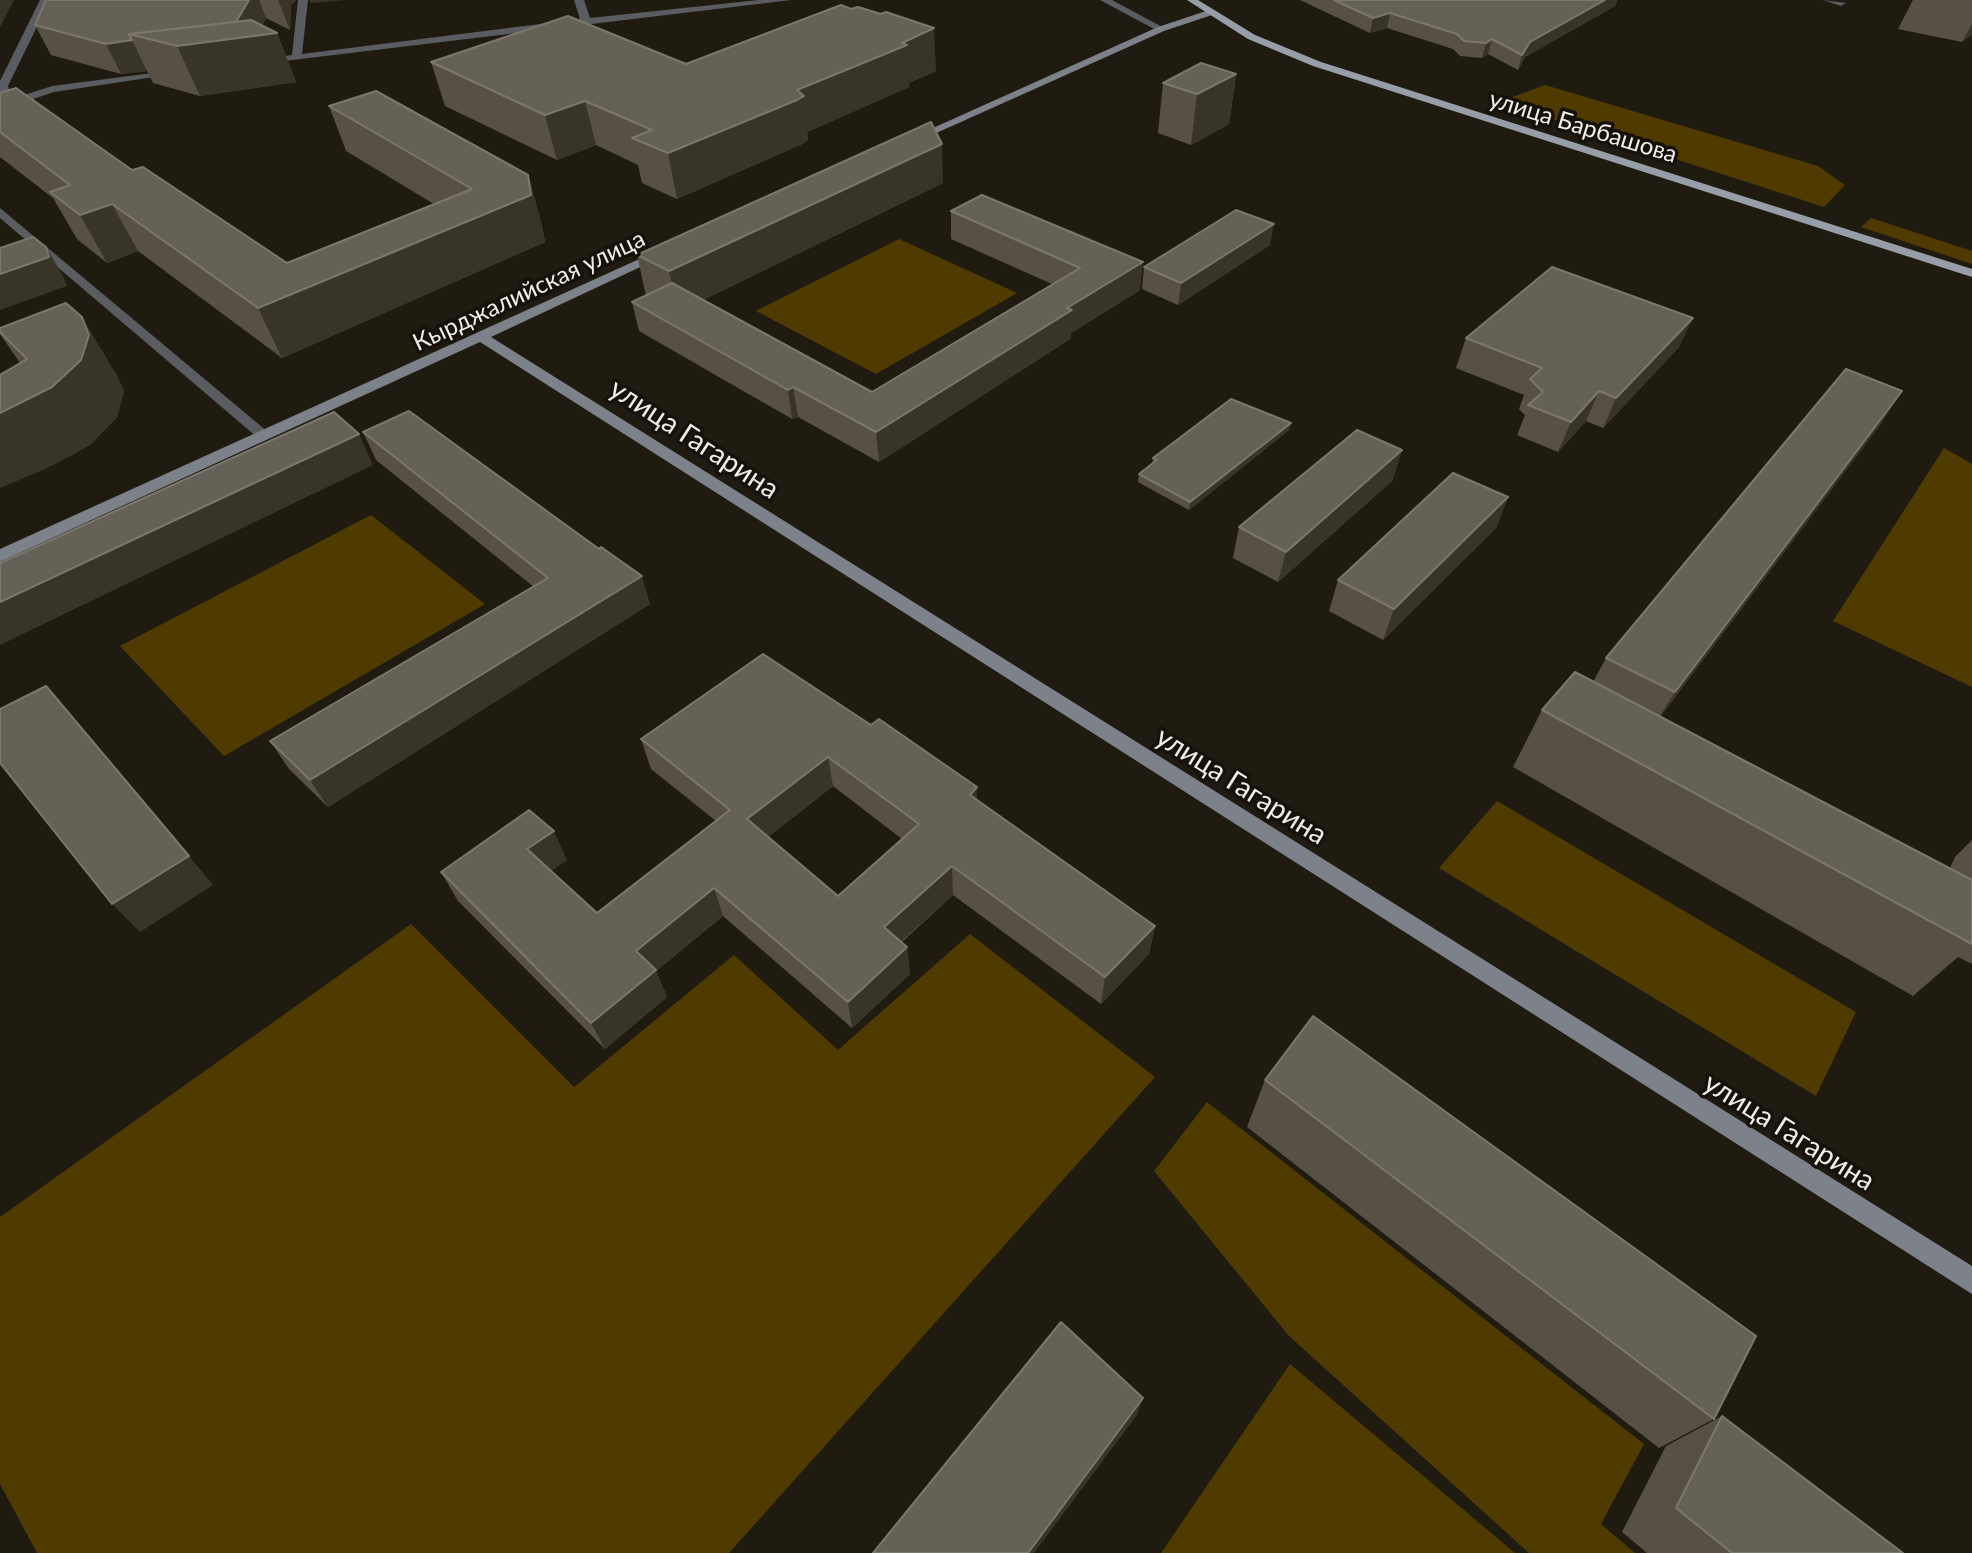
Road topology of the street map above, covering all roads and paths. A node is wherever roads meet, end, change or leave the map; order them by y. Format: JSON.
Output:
{"nodes":[{"id":1,"x":45,"y":0,"type":"edge"},
{"id":2,"x":303,"y":0,"type":"edge"},
{"id":3,"x":579,"y":0,"type":"edge"},
{"id":4,"x":786,"y":0,"type":"edge"},
{"id":5,"x":1105,"y":0,"type":"edge"},
{"id":6,"x":1192,"y":0,"type":"edge"},
{"id":7,"x":1828,"y":0,"type":"edge"},
{"id":8,"x":1841,"y":3,"type":"dead end"},
{"id":9,"x":1209,"y":13,"type":"junction"},
{"id":10,"x":586,"y":21,"type":"junction"},
{"id":11,"x":1161,"y":29,"type":"junction"},
{"id":12,"x":297,"y":58,"type":"junction"},
{"id":13,"x":250,"y":64,"type":"edge"},
{"id":14,"x":189,"y":72,"type":"edge"},
{"id":15,"x":4,"y":105,"type":"edge"},
{"id":16,"x":892,"y":149,"type":"edge"},
{"id":17,"x":0,"y":212,"type":"edge"},
{"id":18,"x":673,"y":249,"type":"edge"},
{"id":19,"x":1972,"y":273,"type":"edge"},
{"id":20,"x":481,"y":337,"type":"junction"},
{"id":21,"x":263,"y":435,"type":"junction"},
{"id":22,"x":0,"y":556,"type":"edge"},
{"id":23,"x":1972,"y":1281,"type":"edge"}],
"edges":[{"from":1,"to":15,"type":"street"},
{"from":2,"to":12,"type":"street"},
{"from":3,"to":10,"type":"street"},
{"from":4,"to":10,"type":"street"},
{"from":5,"to":11,"type":"street"},
{"from":6,"to":9,"type":"main road","name":"улица Барбашова"},
{"from":7,"to":8,"type":"street"},
{"from":9,"to":11,"type":"street"},
{"from":9,"to":19,"type":"main road","name":"улица Барбашова"},
{"from":10,"to":12,"type":"street"},
{"from":11,"to":16,"type":"street"},
{"from":12,"to":13,"type":"street"},
{"from":14,"to":15,"type":"street"},
{"from":17,"to":21,"type":"street"},
{"from":18,"to":20,"type":"street","name":"Кырджалийская улица"},
{"from":20,"to":21,"type":"street","name":"Кырджалийская улица"},
{"from":20,"to":23,"type":"street","name":"улица Гагарина"},
{"from":21,"to":22,"type":"street","name":"Кырджалийская улица"}]}
